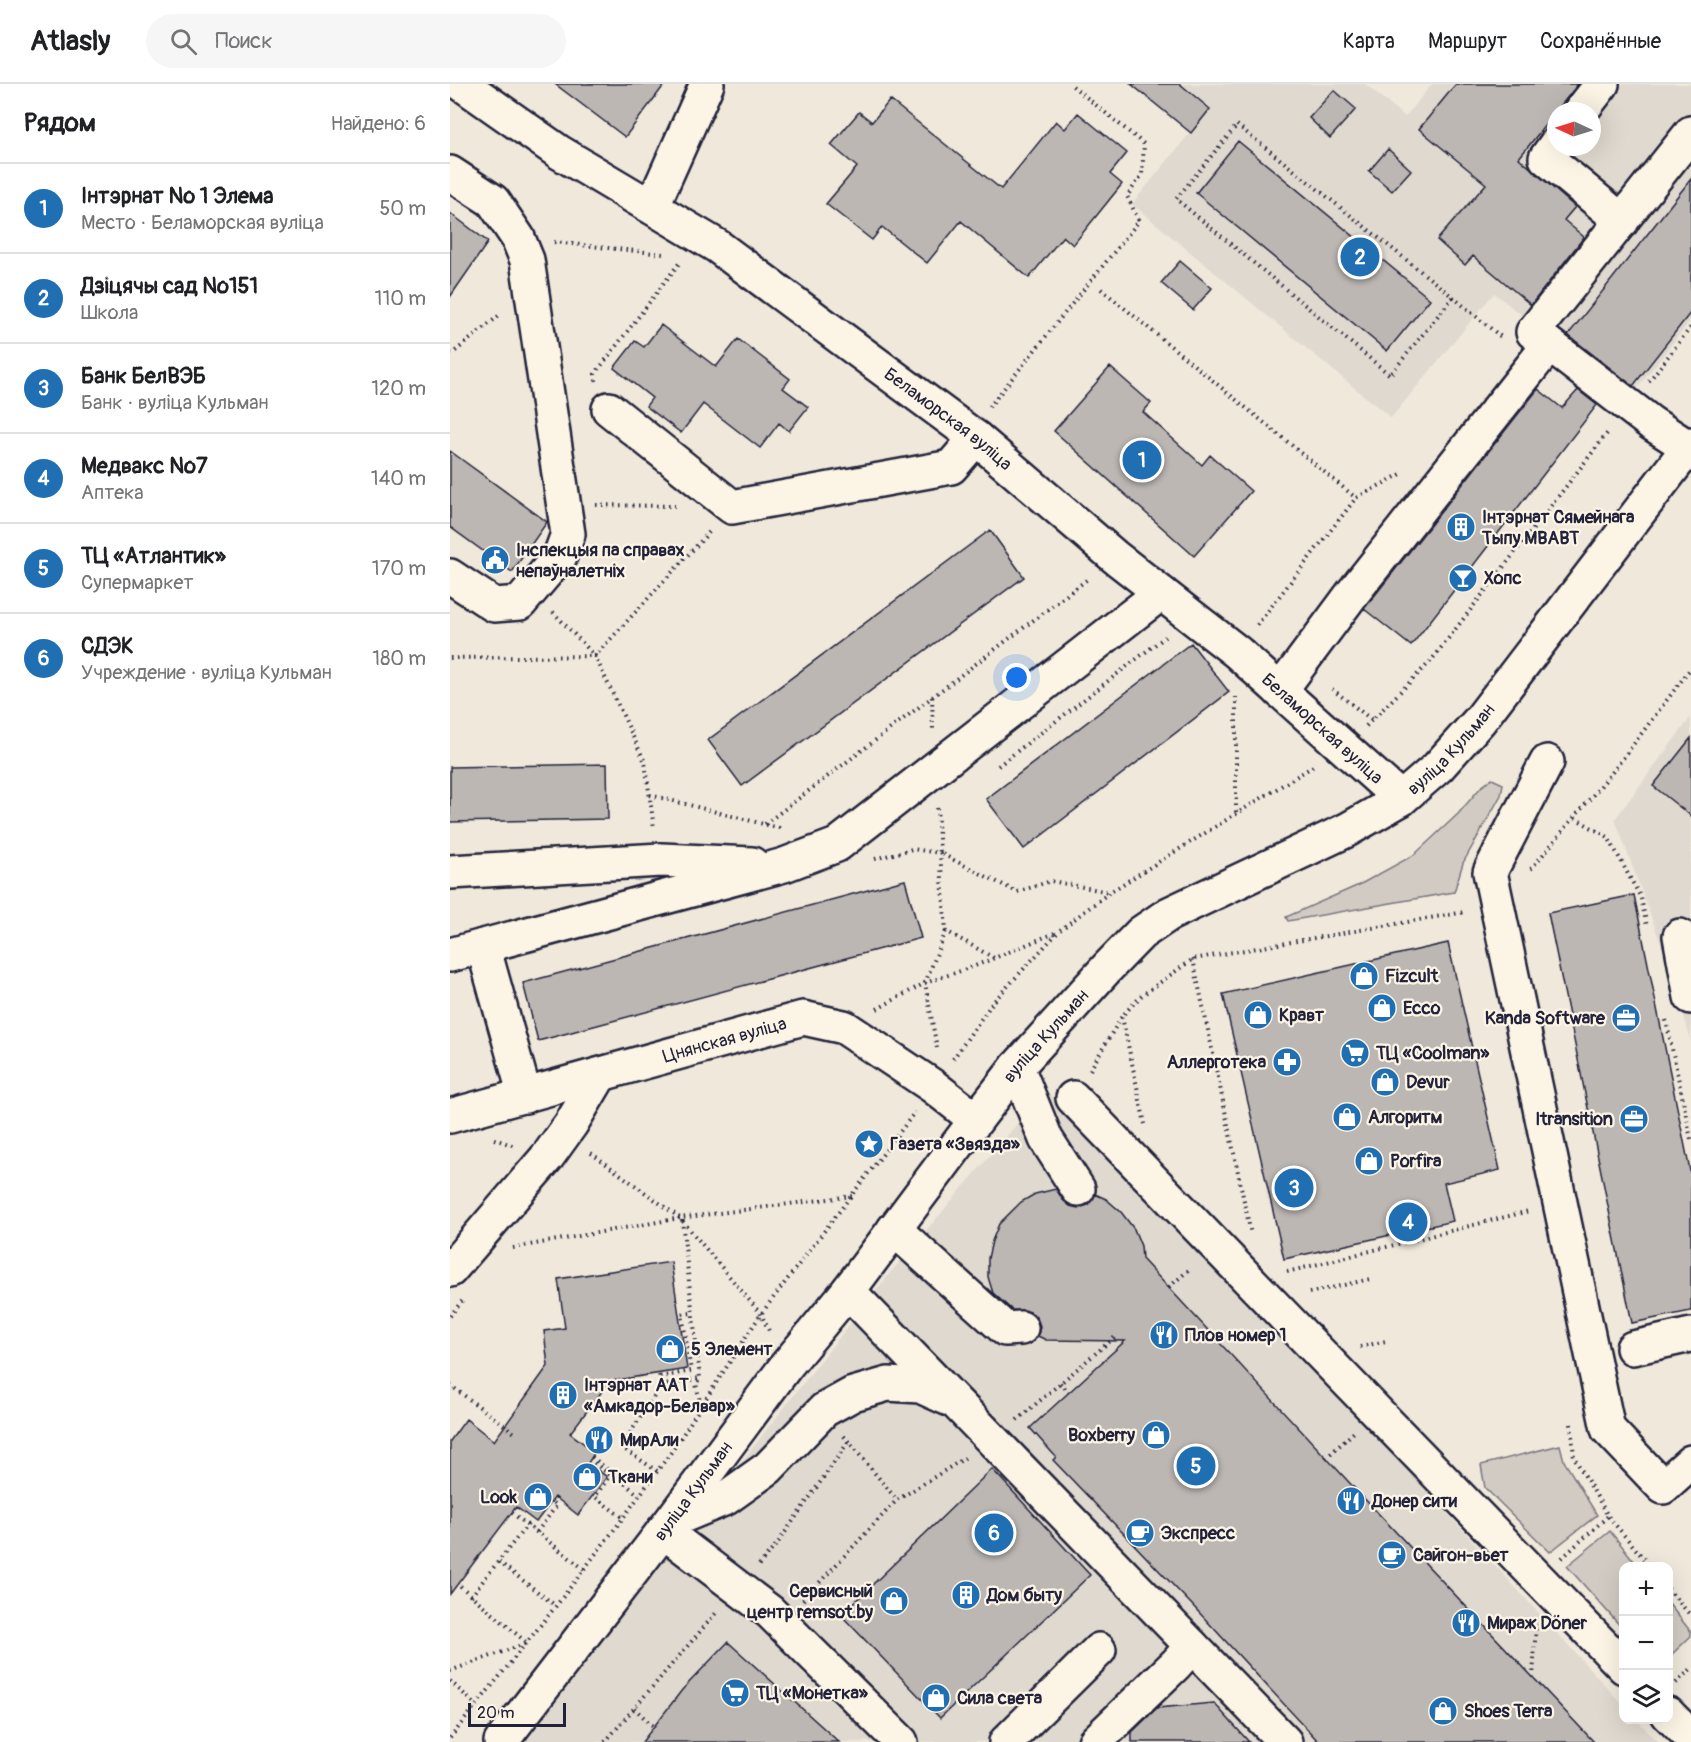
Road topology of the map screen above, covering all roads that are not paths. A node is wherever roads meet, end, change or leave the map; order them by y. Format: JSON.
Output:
{"nodes":[{"id":1,"x":462,"y":84,"type":"edge"},
{"id":2,"x":707,"y":84,"type":"edge"},
{"id":3,"x":1602,"y":84,"type":"edge"},
{"id":4,"x":1588,"y":102,"type":"edge"},
{"id":5,"x":1691,"y":133,"type":"edge"},
{"id":6,"x":1547,"y":155,"type":"edge"},
{"id":7,"x":450,"y":173,"type":"edge"},
{"id":8,"x":652,"y":207,"type":"junction"},
{"id":9,"x":1622,"y":221,"type":"junction"},
{"id":10,"x":1549,"y":345,"type":"junction"},
{"id":11,"x":609,"y":409,"type":"road end"},
{"id":12,"x":979,"y":426,"type":"junction"},
{"id":13,"x":1690,"y":446,"type":"edge"},
{"id":14,"x":450,"y":576,"type":"edge"},
{"id":15,"x":1161,"y":593,"type":"junction"},
{"id":16,"x":1280,"y":691,"type":"junction"},
{"id":17,"x":1547,"y":762,"type":"dead end"},
{"id":18,"x":1401,"y":799,"type":"junction"},
{"id":19,"x":795,"y":861,"type":"junction"},
{"id":20,"x":450,"y":872,"type":"edge"},
{"id":21,"x":1680,"y":936,"type":"dead end"},
{"id":22,"x":483,"y":946,"type":"junction"},
{"id":23,"x":450,"y":955,"type":"edge"},
{"id":24,"x":1691,"y":997,"type":"edge"},
{"id":25,"x":1017,"y":1067,"type":"junction"},
{"id":26,"x":600,"y":1075,"type":"junction"},
{"id":27,"x":525,"y":1096,"type":"junction"},
{"id":28,"x":1073,"y":1098,"type":"road end"},
{"id":29,"x":450,"y":1116,"type":"edge"},
{"id":30,"x":976,"y":1120,"type":"junction"},
{"id":31,"x":1078,"y":1189,"type":"dead end"},
{"id":32,"x":894,"y":1229,"type":"junction"},
{"id":33,"x":457,"y":1284,"type":"edge"},
{"id":34,"x":848,"y":1291,"type":"junction"},
{"id":35,"x":1021,"y":1328,"type":"dead end"},
{"id":36,"x":1691,"y":1335,"type":"edge"},
{"id":37,"x":1633,"y":1348,"type":"dead end"},
{"id":38,"x":954,"y":1401,"type":"junction"},
{"id":39,"x":1691,"y":1462,"type":"edge"},
{"id":40,"x":667,"y":1526,"type":"junction"},
{"id":41,"x":1192,"y":1646,"type":"junction"},
{"id":42,"x":1099,"y":1650,"type":"dead end"},
{"id":43,"x":1619,"y":1663,"type":"edge"},
{"id":44,"x":1673,"y":1719,"type":"edge"},
{"id":45,"x":1691,"y":1737,"type":"edge"},
{"id":46,"x":501,"y":1742,"type":"edge"},
{"id":47,"x":901,"y":1742,"type":"edge"},
{"id":48,"x":1006,"y":1742,"type":"edge"},
{"id":49,"x":1095,"y":1742,"type":"edge"},
{"id":50,"x":1285,"y":1742,"type":"edge"}],
"edges":[{"from":1,"to":8,"type":"street","name":"Беламорская вуліца"},
{"from":2,"to":8,"type":"street"},
{"from":3,"to":4,"type":"street"},
{"from":5,"to":9,"type":"street"},
{"from":6,"to":9,"type":"street"},
{"from":7,"to":14,"type":"street"},
{"from":8,"to":12,"type":"street","name":"Беламорская вуліца"},
{"from":9,"to":10,"type":"street"},
{"from":10,"to":13,"type":"street"},
{"from":10,"to":16,"type":"street"},
{"from":11,"to":12,"type":"street"},
{"from":12,"to":15,"type":"street","name":"Беламорская вуліца"},
{"from":13,"to":18,"type":"street","name":"вуліца Кульман"},
{"from":15,"to":16,"type":"street","name":"Беламорская вуліца"},
{"from":15,"to":19,"type":"street"},
{"from":16,"to":18,"type":"street","name":"Беламорская вуліца"},
{"from":17,"to":39,"type":"street"},
{"from":18,"to":25,"type":"street","name":"вуліца Кульман"},
{"from":19,"to":20,"type":"street"},
{"from":19,"to":22,"type":"street"},
{"from":21,"to":24,"type":"street"},
{"from":22,"to":23,"type":"street"},
{"from":22,"to":27,"type":"street"},
{"from":25,"to":30,"type":"street","name":"вуліца Кульман"},
{"from":25,"to":31,"type":"street"},
{"from":26,"to":27,"type":"street","name":"Цнянская вуліца"},
{"from":26,"to":30,"type":"street","name":"Цнянская вуліца"},
{"from":26,"to":33,"type":"street"},
{"from":27,"to":29,"type":"street","name":"Цнянская вуліца"},
{"from":28,"to":43,"type":"street"},
{"from":30,"to":32,"type":"street","name":"вуліца Кульман"},
{"from":32,"to":34,"type":"street","name":"вуліца Кульман"},
{"from":32,"to":35,"type":"street"},
{"from":34,"to":38,"type":"street"},
{"from":34,"to":40,"type":"street","name":"вуліца Кульман"},
{"from":36,"to":37,"type":"street"},
{"from":38,"to":40,"type":"street"},
{"from":38,"to":41,"type":"street"},
{"from":40,"to":46,"type":"street","name":"вуліца Кульман"},
{"from":40,"to":47,"type":"street"},
{"from":41,"to":49,"type":"street"},
{"from":41,"to":50,"type":"street"},
{"from":42,"to":48,"type":"street"},
{"from":44,"to":45,"type":"street"}]}
